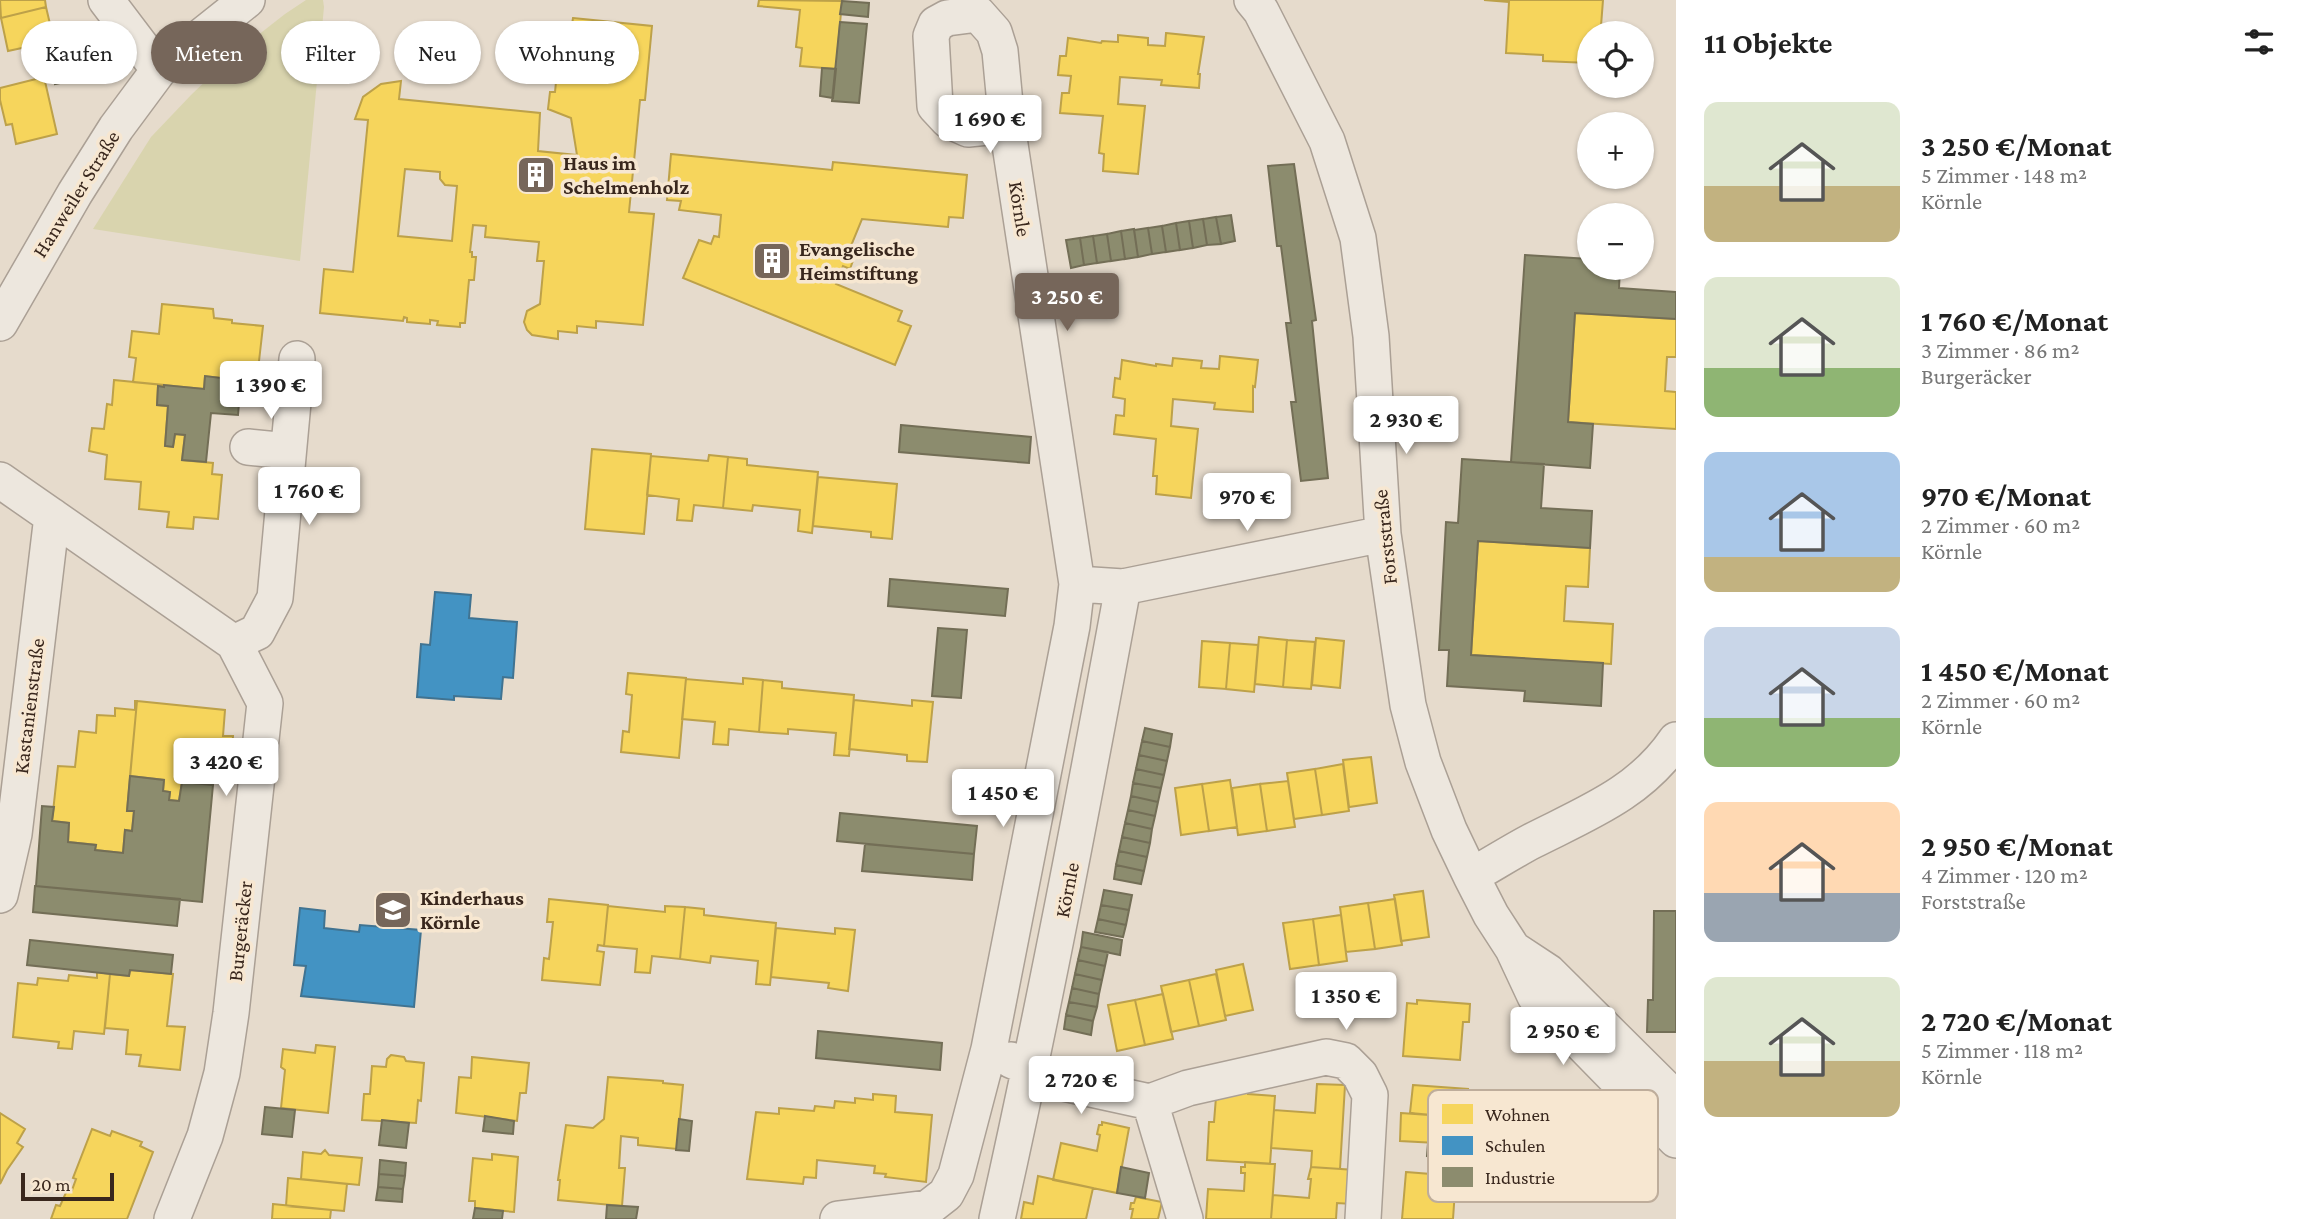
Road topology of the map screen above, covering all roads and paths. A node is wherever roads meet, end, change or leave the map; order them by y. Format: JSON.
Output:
{"nodes":[{"id":1,"x":106,"y":0,"type":"edge"},
{"id":2,"x":247,"y":0,"type":"edge"},
{"id":3,"x":1262,"y":4,"type":"edge"},
{"id":4,"x":221,"y":21,"type":"edge"},
{"id":5,"x":151,"y":59,"type":"edge"},
{"id":6,"x":151,"y":81,"type":"edge"},
{"id":7,"x":1007,"y":125,"type":"dead end"},
{"id":8,"x":0,"y":323,"type":"edge"},
{"id":9,"x":297,"y":359,"type":"dead end"},
{"id":10,"x":248,"y":447,"type":"dead end"},
{"id":11,"x":288,"y":451,"type":"junction"},
{"id":12,"x":0,"y":480,"type":"edge"},
{"id":13,"x":52,"y":516,"type":"junction"},
{"id":14,"x":1383,"y":534,"type":"junction"},
{"id":15,"x":1077,"y":584,"type":"junction"},
{"id":16,"x":1123,"y":587,"type":"junction"},
{"id":17,"x":234,"y":643,"type":"junction"},
{"id":18,"x":1676,"y":740,"type":"edge"},
{"id":19,"x":1471,"y":876,"type":"junction"},
{"id":20,"x":0,"y":895,"type":"edge"},
{"id":21,"x":1513,"y":949,"type":"junction"},
{"id":22,"x":989,"y":1049,"type":"junction"},
{"id":23,"x":1031,"y":1069,"type":"junction"},
{"id":24,"x":1627,"y":1090,"type":"edge"},
{"id":25,"x":1676,"y":1098,"type":"edge"},
{"id":26,"x":1150,"y":1102,"type":"junction"},
{"id":27,"x":1658,"y":1122,"type":"edge"},
{"id":28,"x":1676,"y":1140,"type":"edge"},
{"id":29,"x":172,"y":1219,"type":"edge"},
{"id":30,"x":838,"y":1219,"type":"edge"},
{"id":31,"x":997,"y":1219,"type":"edge"},
{"id":32,"x":1185,"y":1219,"type":"edge"},
{"id":33,"x":1363,"y":1219,"type":"edge"}],
"edges":[{"from":1,"to":5,"type":"street"},
{"from":2,"to":4,"type":"street"},
{"from":3,"to":14,"type":"street","name":"Forststraße"},
{"from":6,"to":8,"type":"street","name":"Hanweiler Straße"},
{"from":7,"to":15,"type":"street","name":"Körnle"},
{"from":9,"to":11,"type":"street"},
{"from":10,"to":11,"type":"street"},
{"from":11,"to":17,"type":"street"},
{"from":12,"to":13,"type":"street","name":"Burgeräcker"},
{"from":13,"to":17,"type":"street","name":"Burgeräcker"},
{"from":13,"to":20,"type":"street","name":"Kastanienstraße"},
{"from":14,"to":16,"type":"street"},
{"from":14,"to":19,"type":"street","name":"Forststraße"},
{"from":15,"to":16,"type":"street"},
{"from":15,"to":22,"type":"street","name":"Körnle"},
{"from":16,"to":23,"type":"street","name":"Körnle"},
{"from":17,"to":29,"type":"street","name":"Burgeräcker"},
{"from":18,"to":19,"type":"street"},
{"from":19,"to":21,"type":"street","name":"Forststraße"},
{"from":21,"to":24,"type":"street","name":"Forststraße"},
{"from":21,"to":25,"type":"street","name":"Forststraße"},
{"from":22,"to":23,"type":"street"},
{"from":22,"to":30,"type":"street","name":"Körnle"},
{"from":23,"to":26,"type":"street"},
{"from":23,"to":31,"type":"street","name":"Körnle"},
{"from":26,"to":32,"type":"street"},
{"from":26,"to":33,"type":"street"},
{"from":27,"to":28,"type":"street","name":"Forststraße"}]}
